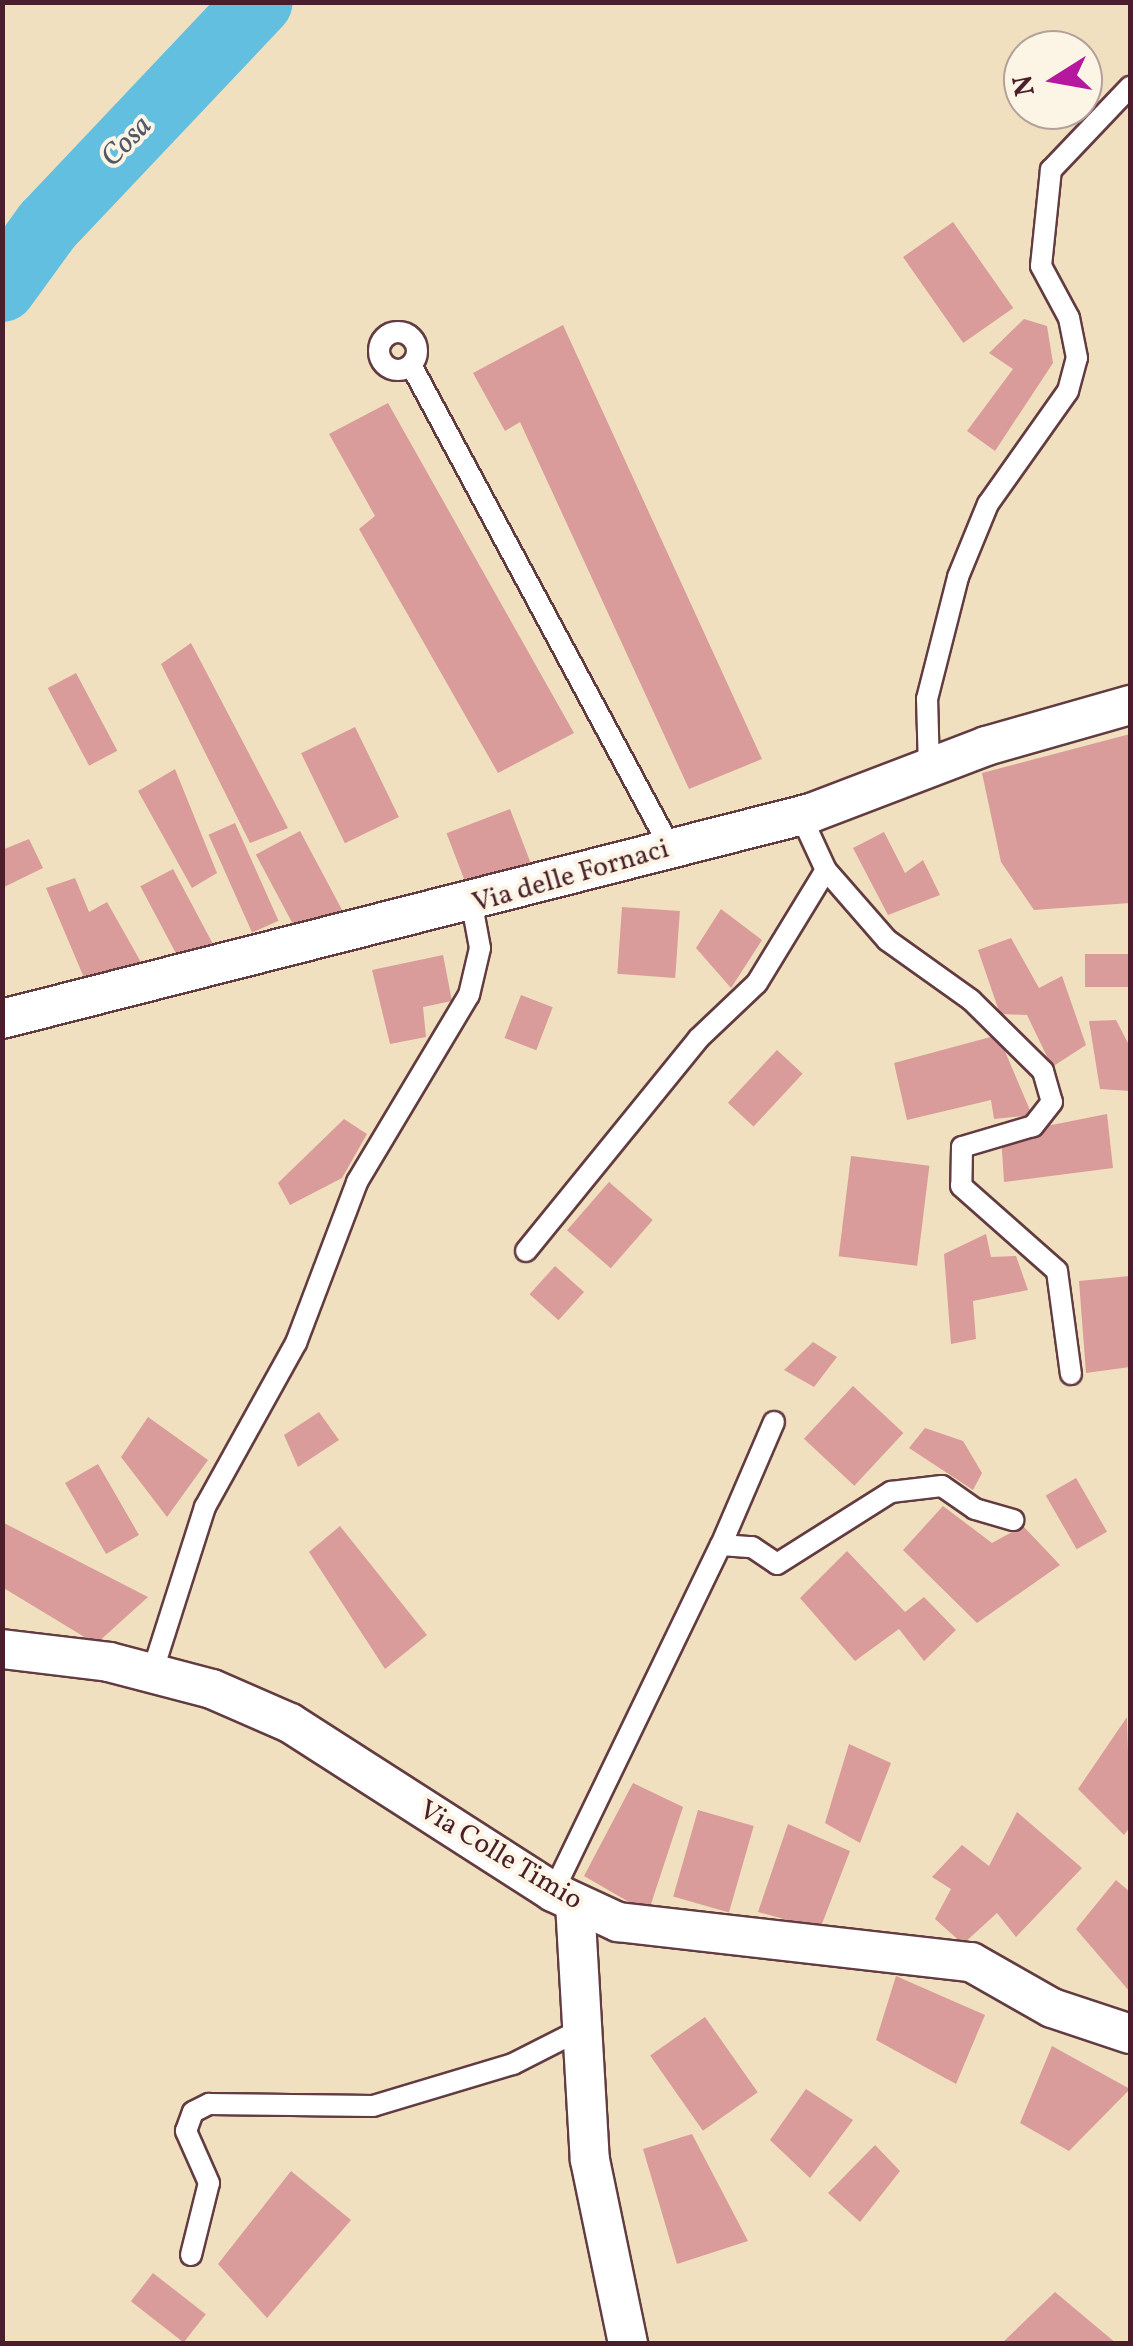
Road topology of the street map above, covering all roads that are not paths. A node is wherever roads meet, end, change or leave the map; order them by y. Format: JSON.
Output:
{"nodes":[{"id":1,"x":1130,"y":87,"type":"edge"},
{"id":2,"x":411,"y":364,"type":"dead end"},
{"id":3,"x":1130,"y":705,"type":"edge"},
{"id":4,"x":930,"y":769,"type":"junction"},
{"id":5,"x":800,"y":816,"type":"junction"},
{"id":6,"x":671,"y":849,"type":"junction"},
{"id":7,"x":826,"y":870,"type":"junction"},
{"id":8,"x":472,"y":905,"type":"junction"},
{"id":9,"x":2,"y":1019,"type":"edge"},
{"id":10,"x":526,"y":1251,"type":"dead end"},
{"id":11,"x":1071,"y":1374,"type":"dead end"},
{"id":12,"x":774,"y":1422,"type":"dead end"},
{"id":13,"x":1013,"y":1520,"type":"dead end"},
{"id":14,"x":720,"y":1545,"type":"junction"},
{"id":15,"x":2,"y":1649,"type":"edge"},
{"id":16,"x":152,"y":1673,"type":"junction"},
{"id":17,"x":564,"y":1898,"type":"junction"},
{"id":18,"x":578,"y":2031,"type":"junction"},
{"id":19,"x":1130,"y":2034,"type":"edge"},
{"id":20,"x":190,"y":2254,"type":"dead end"},
{"id":21,"x":628,"y":2344,"type":"edge"}],
"edges":[{"from":1,"to":4,"type":"lane"},
{"from":2,"to":6,"type":"lane"},
{"from":3,"to":4,"type":"street","name":"Via delle Fornaci"},
{"from":4,"to":5,"type":"street","name":"Via delle Fornaci"},
{"from":5,"to":6,"type":"street","name":"Via delle Fornaci"},
{"from":5,"to":7,"type":"lane"},
{"from":6,"to":8,"type":"street","name":"Via delle Fornaci"},
{"from":7,"to":10,"type":"lane"},
{"from":7,"to":11,"type":"lane"},
{"from":8,"to":9,"type":"street","name":"Via delle Fornaci"},
{"from":8,"to":16,"type":"lane"},
{"from":12,"to":14,"type":"lane"},
{"from":13,"to":14,"type":"lane"},
{"from":14,"to":17,"type":"lane"},
{"from":15,"to":16,"type":"street","name":"Via Colle Timio"},
{"from":16,"to":17,"type":"street","name":"Via Colle Timio"},
{"from":17,"to":18,"type":"street"},
{"from":17,"to":19,"type":"street","name":"Via Colle Timio"},
{"from":18,"to":20,"type":"lane"},
{"from":18,"to":21,"type":"street"}]}
